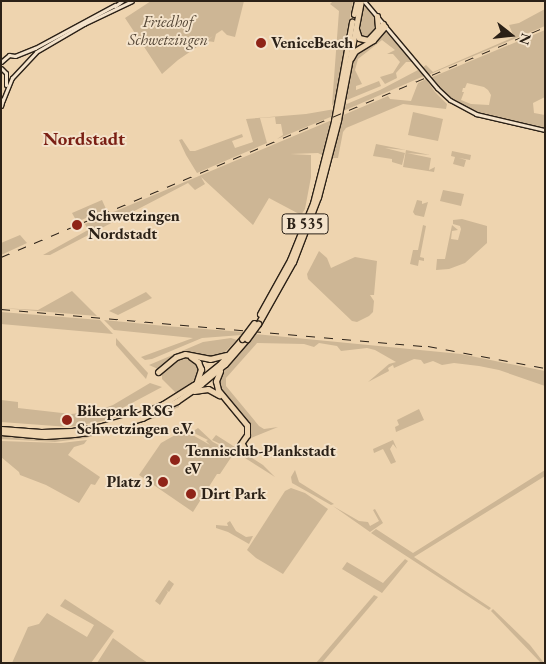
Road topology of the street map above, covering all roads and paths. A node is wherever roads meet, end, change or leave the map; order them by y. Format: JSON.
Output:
{"nodes":[{"id":1,"x":112,"y":1,"type":"edge"},
{"id":2,"x":122,"y":1,"type":"edge"},
{"id":3,"x":132,"y":1,"type":"edge"},
{"id":4,"x":360,"y":2,"type":"edge"},
{"id":5,"x":116,"y":6,"type":"junction"},
{"id":6,"x":377,"y":16,"type":"junction"},
{"id":7,"x":355,"y":25,"type":"junction"},
{"id":8,"x":384,"y":25,"type":"junction"},
{"id":9,"x":378,"y":28,"type":"junction"},
{"id":10,"x":1,"y":62,"type":"edge"},
{"id":11,"x":348,"y":63,"type":"junction"},
{"id":12,"x":1,"y":68,"type":"edge"},
{"id":13,"x":3,"y":100,"type":"junction"},
{"id":14,"x":1,"y":106,"type":"edge"},
{"id":15,"x":545,"y":130,"type":"edge"},
{"id":16,"x":256,"y":323,"type":"junction"},
{"id":17,"x":245,"y":339,"type":"junction"},
{"id":18,"x":228,"y":354,"type":"junction"},
{"id":19,"x":225,"y":364,"type":"junction"},
{"id":20,"x":194,"y":385,"type":"junction"},
{"id":21,"x":189,"y":393,"type":"junction"},
{"id":22,"x":178,"y":398,"type":"junction"},
{"id":23,"x":1,"y":430,"type":"edge"},
{"id":24,"x":239,"y":446,"type":"junction"},
{"id":25,"x":247,"y":453,"type":"dead end"}],
"edges":[{"from":1,"to":5,"type":"main road"},
{"from":2,"to":5,"type":"main road"},
{"from":3,"to":5,"type":"main road"},
{"from":4,"to":6,"type":"main road"},
{"from":4,"to":7,"type":"highway","number":"B 535"},
{"from":4,"to":16,"type":"highway","number":"B 535"},
{"from":5,"to":10,"type":"main road"},
{"from":5,"to":13,"type":"main road"},
{"from":6,"to":8,"type":"main road"},
{"from":6,"to":9,"type":"highway"},
{"from":7,"to":9,"type":"highway"},
{"from":7,"to":11,"type":"highway","number":"B 535"},
{"from":8,"to":9,"type":"highway"},
{"from":8,"to":11,"type":"highway"},
{"from":8,"to":15,"type":"main road"},
{"from":11,"to":16,"type":"highway","number":"B 535"},
{"from":12,"to":13,"type":"main road"},
{"from":13,"to":14,"type":"main road"},
{"from":16,"to":17,"type":"highway","number":"B 535","bridge":true},
{"from":17,"to":18,"type":"highway","number":"B 535"},
{"from":17,"to":19,"type":"highway","number":"B 535"},
{"from":18,"to":20,"type":"highway","number":"B 535"},
{"from":18,"to":20,"type":"highway"},
{"from":19,"to":21,"type":"highway","number":"B 535"},
{"from":19,"to":24,"type":"highway","number":"B 535"},
{"from":20,"to":22,"type":"highway","number":"B 535"},
{"from":21,"to":22,"type":"highway","number":"B 535"},
{"from":21,"to":24,"type":"highway"},
{"from":22,"to":23,"type":"highway","number":"B 535"},
{"from":24,"to":25,"type":"highway"}]}
